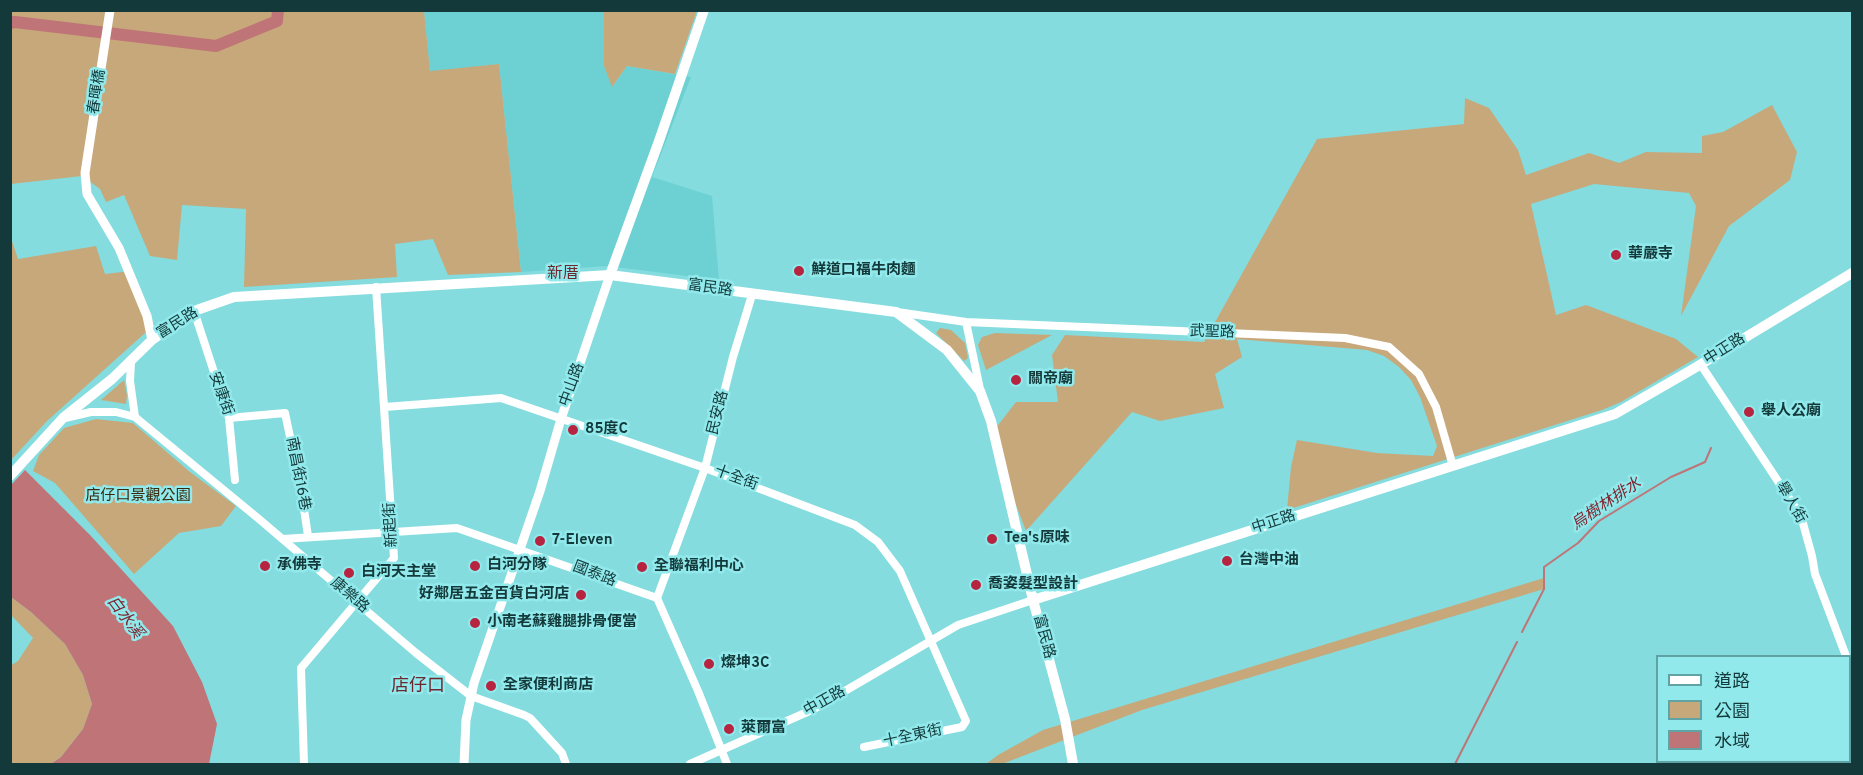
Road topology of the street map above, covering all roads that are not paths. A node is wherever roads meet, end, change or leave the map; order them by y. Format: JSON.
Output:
{"nodes":[{"id":1,"x":110,"y":10,"type":"edge"},
{"id":2,"x":704,"y":10,"type":"edge"},
{"id":3,"x":1852,"y":273,"type":"edge"},
{"id":4,"x":610,"y":275,"type":"junction"},
{"id":5,"x":376,"y":287,"type":"junction"},
{"id":6,"x":752,"y":295,"type":"junction"},
{"id":7,"x":194,"y":311,"type":"junction"},
{"id":8,"x":896,"y":312,"type":"junction"},
{"id":9,"x":966,"y":322,"type":"junction"},
{"id":10,"x":152,"y":340,"type":"junction"},
{"id":11,"x":130,"y":362,"type":"junction"},
{"id":12,"x":1701,"y":365,"type":"junction"},
{"id":13,"x":980,"y":391,"type":"junction"},
{"id":14,"x":385,"y":407,"type":"junction"},
{"id":15,"x":135,"y":417,"type":"junction"},
{"id":16,"x":63,"y":418,"type":"junction"},
{"id":17,"x":229,"y":418,"type":"junction"},
{"id":18,"x":561,"y":419,"type":"junction"},
{"id":19,"x":1452,"y":466,"type":"junction"},
{"id":20,"x":705,"y":468,"type":"junction"},
{"id":21,"x":10,"y":476,"type":"edge"},
{"id":22,"x":235,"y":480,"type":"dead end"},
{"id":23,"x":393,"y":531,"type":"junction"},
{"id":24,"x":308,"y":536,"type":"junction"},
{"id":25,"x":283,"y":538,"type":"junction"},
{"id":26,"x":519,"y":548,"type":"junction"},
{"id":27,"x":657,"y":598,"type":"junction"},
{"id":28,"x":1033,"y":600,"type":"junction"},
{"id":29,"x":356,"y":602,"type":"junction"},
{"id":30,"x":931,"y":641,"type":"junction"},
{"id":31,"x":1845,"y":655,"type":"edge"},
{"id":32,"x":471,"y":696,"type":"junction"},
{"id":33,"x":962,"y":727,"type":"joint"},
{"id":34,"x":864,"y":747,"type":"dead end"},
{"id":35,"x":722,"y":750,"type":"junction"},
{"id":36,"x":304,"y":765,"type":"edge"},
{"id":37,"x":464,"y":765,"type":"edge"},
{"id":38,"x":566,"y":765,"type":"edge"},
{"id":39,"x":690,"y":765,"type":"edge"},
{"id":40,"x":727,"y":765,"type":"edge"},
{"id":41,"x":1073,"y":765,"type":"edge"}],
"edges":[{"from":1,"to":10,"type":"street","name":"春暉橋"},
{"from":2,"to":4,"type":"main road","name":"中山路"},
{"from":3,"to":12,"type":"main road","name":"中正路"},
{"from":4,"to":5,"type":"main road","name":"富民路"},
{"from":4,"to":6,"type":"main road","name":"富民路"},
{"from":4,"to":18,"type":"street","name":"中山路"},
{"from":5,"to":7,"type":"main road","name":"富民路"},
{"from":5,"to":14,"type":"street","name":"新起街"},
{"from":6,"to":8,"type":"main road","name":"富民路"},
{"from":6,"to":20,"type":"street","name":"民安路"},
{"from":7,"to":10,"type":"main road","name":"富民路"},
{"from":7,"to":17,"type":"street","name":"安康街"},
{"from":8,"to":9,"type":"street","name":"武聖路"},
{"from":8,"to":13,"type":"main road","name":"富民路"},
{"from":9,"to":13,"type":"street"},
{"from":9,"to":19,"type":"street","name":"武聖路"},
{"from":10,"to":11,"type":"main road","name":"富民路"},
{"from":11,"to":15,"type":"street"},
{"from":11,"to":16,"type":"main road","name":"富民路"},
{"from":12,"to":19,"type":"main road","name":"中正路"},
{"from":12,"to":31,"type":"street","name":"舉人街"},
{"from":13,"to":28,"type":"main road","name":"富民路"},
{"from":14,"to":18,"type":"street","name":"十全街"},
{"from":14,"to":23,"type":"street","name":"新起街"},
{"from":15,"to":16,"type":"street","name":"康樂路"},
{"from":15,"to":25,"type":"street","name":"康樂路"},
{"from":16,"to":21,"type":"main road","name":"富民路"},
{"from":17,"to":22,"type":"street","name":"安康街"},
{"from":17,"to":24,"type":"street","name":"南昌街16巷"},
{"from":18,"to":20,"type":"street","name":"十全街"},
{"from":18,"to":26,"type":"street","name":"中山路"},
{"from":19,"to":28,"type":"main road","name":"中正路"},
{"from":20,"to":27,"type":"street","name":"民安路"},
{"from":20,"to":30,"type":"street","name":"十全街"},
{"from":23,"to":24,"type":"street","name":"國泰路"},
{"from":23,"to":26,"type":"street","name":"國泰路"},
{"from":23,"to":29,"type":"street","name":"新起街"},
{"from":24,"to":25,"type":"street","name":"國泰路"},
{"from":25,"to":29,"type":"street","name":"康樂路"},
{"from":26,"to":27,"type":"street","name":"國泰路"},
{"from":26,"to":32,"type":"street","name":"中山路"},
{"from":27,"to":35,"type":"street"},
{"from":28,"to":30,"type":"street","name":"中正路"},
{"from":28,"to":41,"type":"main road","name":"富民路"},
{"from":29,"to":32,"type":"street","name":"康樂路"},
{"from":29,"to":36,"type":"street","name":"新起街"},
{"from":30,"to":33,"type":"street","name":"十全街"},
{"from":30,"to":35,"type":"street","name":"中正路"},
{"from":32,"to":37,"type":"street","name":"中山路"},
{"from":32,"to":38,"type":"street","name":"康樂路"},
{"from":33,"to":34,"type":"street","name":"十全東街"},
{"from":35,"to":39,"type":"street","name":"中正路"},
{"from":35,"to":40,"type":"street"}]}
